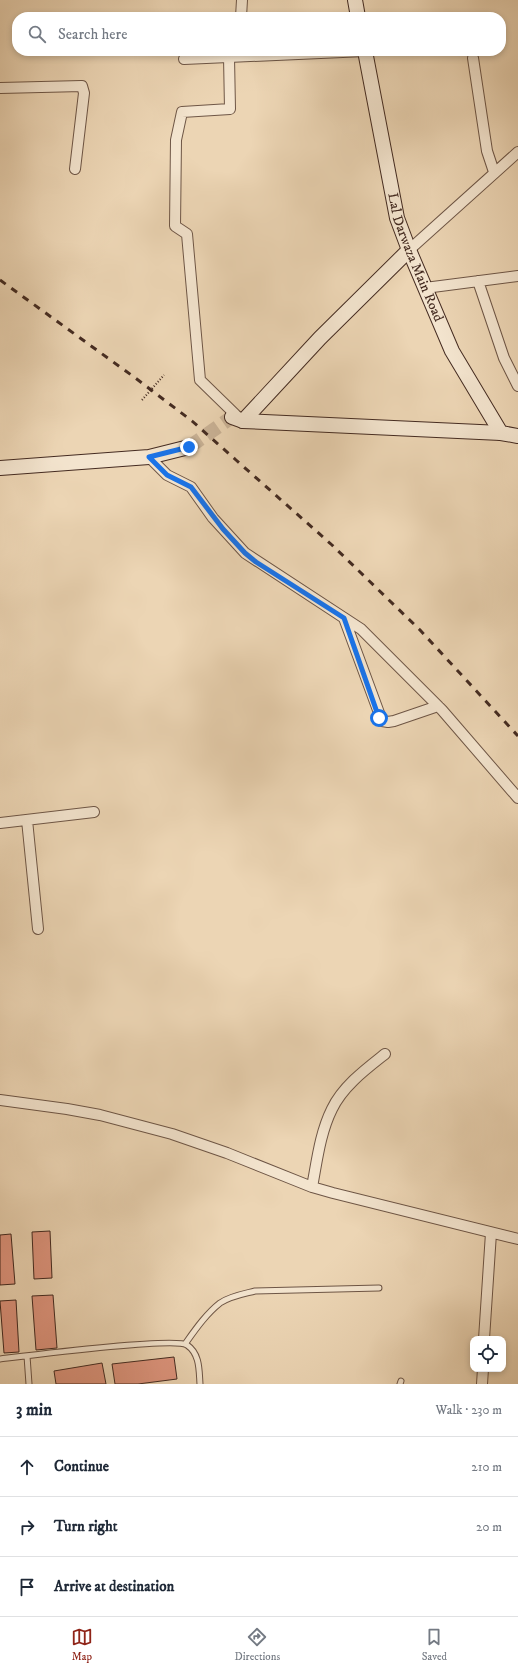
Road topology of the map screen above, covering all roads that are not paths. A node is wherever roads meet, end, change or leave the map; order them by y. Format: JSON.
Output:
{"nodes":[{"id":1,"x":242,"y":0,"type":"edge"},
{"id":2,"x":355,"y":0,"type":"edge"},
{"id":3,"x":241,"y":12,"type":"edge"},
{"id":4,"x":357,"y":12,"type":"edge"},
{"id":5,"x":222,"y":56,"type":"edge"},
{"id":6,"x":235,"y":56,"type":"edge"},
{"id":7,"x":366,"y":56,"type":"edge"},
{"id":8,"x":473,"y":58,"type":"dead end"},
{"id":9,"x":184,"y":59,"type":"dead end"},
{"id":10,"x":0,"y":88,"type":"edge"},
{"id":11,"x":518,"y":152,"type":"edge"},
{"id":12,"x":74,"y":169,"type":"dead end"},
{"id":13,"x":494,"y":172,"type":"junction"},
{"id":14,"x":409,"y":250,"type":"junction"},
{"id":15,"x":518,"y":276,"type":"edge"},
{"id":16,"x":478,"y":281,"type":"junction"},
{"id":17,"x":425,"y":288,"type":"junction"},
{"id":18,"x":518,"y":386,"type":"edge"},
{"id":19,"x":237,"y":419,"type":"junction"},
{"id":20,"x":501,"y":433,"type":"junction"},
{"id":21,"x":518,"y":436,"type":"edge"},
{"id":22,"x":189,"y":447,"type":"tunnel mouth"},
{"id":23,"x":149,"y":457,"type":"junction"},
{"id":24,"x":0,"y":468,"type":"edge"},
{"id":25,"x":344,"y":618,"type":"junction"},
{"id":26,"x":438,"y":706,"type":"junction"},
{"id":27,"x":518,"y":798,"type":"edge"},
{"id":28,"x":94,"y":812,"type":"dead end"},
{"id":29,"x":27,"y":820,"type":"junction"},
{"id":30,"x":0,"y":823,"type":"edge"},
{"id":31,"x":38,"y":929,"type":"dead end"},
{"id":32,"x":385,"y":1054,"type":"dead end"},
{"id":33,"x":0,"y":1100,"type":"edge"},
{"id":34,"x":312,"y":1187,"type":"junction"},
{"id":35,"x":491,"y":1233,"type":"junction"},
{"id":36,"x":518,"y":1239,"type":"edge"},
{"id":37,"x":379,"y":1288,"type":"dead end"},
{"id":38,"x":484,"y":1336,"type":"edge"},
{"id":39,"x":185,"y":1344,"type":"junction"},
{"id":40,"x":26,"y":1356,"type":"junction"},
{"id":41,"x":0,"y":1359,"type":"edge"},
{"id":42,"x":482,"y":1372,"type":"edge"},
{"id":43,"x":29,"y":1384,"type":"edge"},
{"id":44,"x":200,"y":1384,"type":"edge"},
{"id":45,"x":482,"y":1384,"type":"edge"}],
"edges":[{"from":1,"to":3,"type":"street"},
{"from":2,"to":4,"type":"main road"},
{"from":5,"to":9,"type":"street"},
{"from":6,"to":19,"type":"street"},
{"from":7,"to":14,"type":"main road","name":"Lal Darwaza Main Road"},
{"from":8,"to":13,"type":"street"},
{"from":10,"to":12,"type":"street"},
{"from":11,"to":13,"type":"street"},
{"from":13,"to":14,"type":"street"},
{"from":14,"to":17,"type":"main road","name":"Lal Darwaza Main Road"},
{"from":14,"to":19,"type":"main road"},
{"from":15,"to":16,"type":"street"},
{"from":16,"to":17,"type":"street"},
{"from":16,"to":18,"type":"street"},
{"from":17,"to":20,"type":"main road","name":"Lal Darwaza Main Road"},
{"from":19,"to":20,"type":"main road"},
{"from":20,"to":21,"type":"main road"},
{"from":22,"to":23,"type":"main road"},
{"from":23,"to":24,"type":"main road"},
{"from":23,"to":25,"type":"street"},
{"from":25,"to":26,"type":"street"},
{"from":25,"to":26,"type":"street"},
{"from":26,"to":27,"type":"street"},
{"from":28,"to":29,"type":"street"},
{"from":29,"to":30,"type":"street"},
{"from":29,"to":31,"type":"street"},
{"from":32,"to":34,"type":"street"},
{"from":33,"to":34,"type":"street"},
{"from":34,"to":35,"type":"street"},
{"from":35,"to":36,"type":"street"},
{"from":35,"to":38,"type":"street"},
{"from":37,"to":39,"type":"lane"},
{"from":39,"to":40,"type":"lane"},
{"from":39,"to":44,"type":"lane"},
{"from":40,"to":41,"type":"lane"},
{"from":40,"to":43,"type":"lane"},
{"from":42,"to":45,"type":"street"}]}
